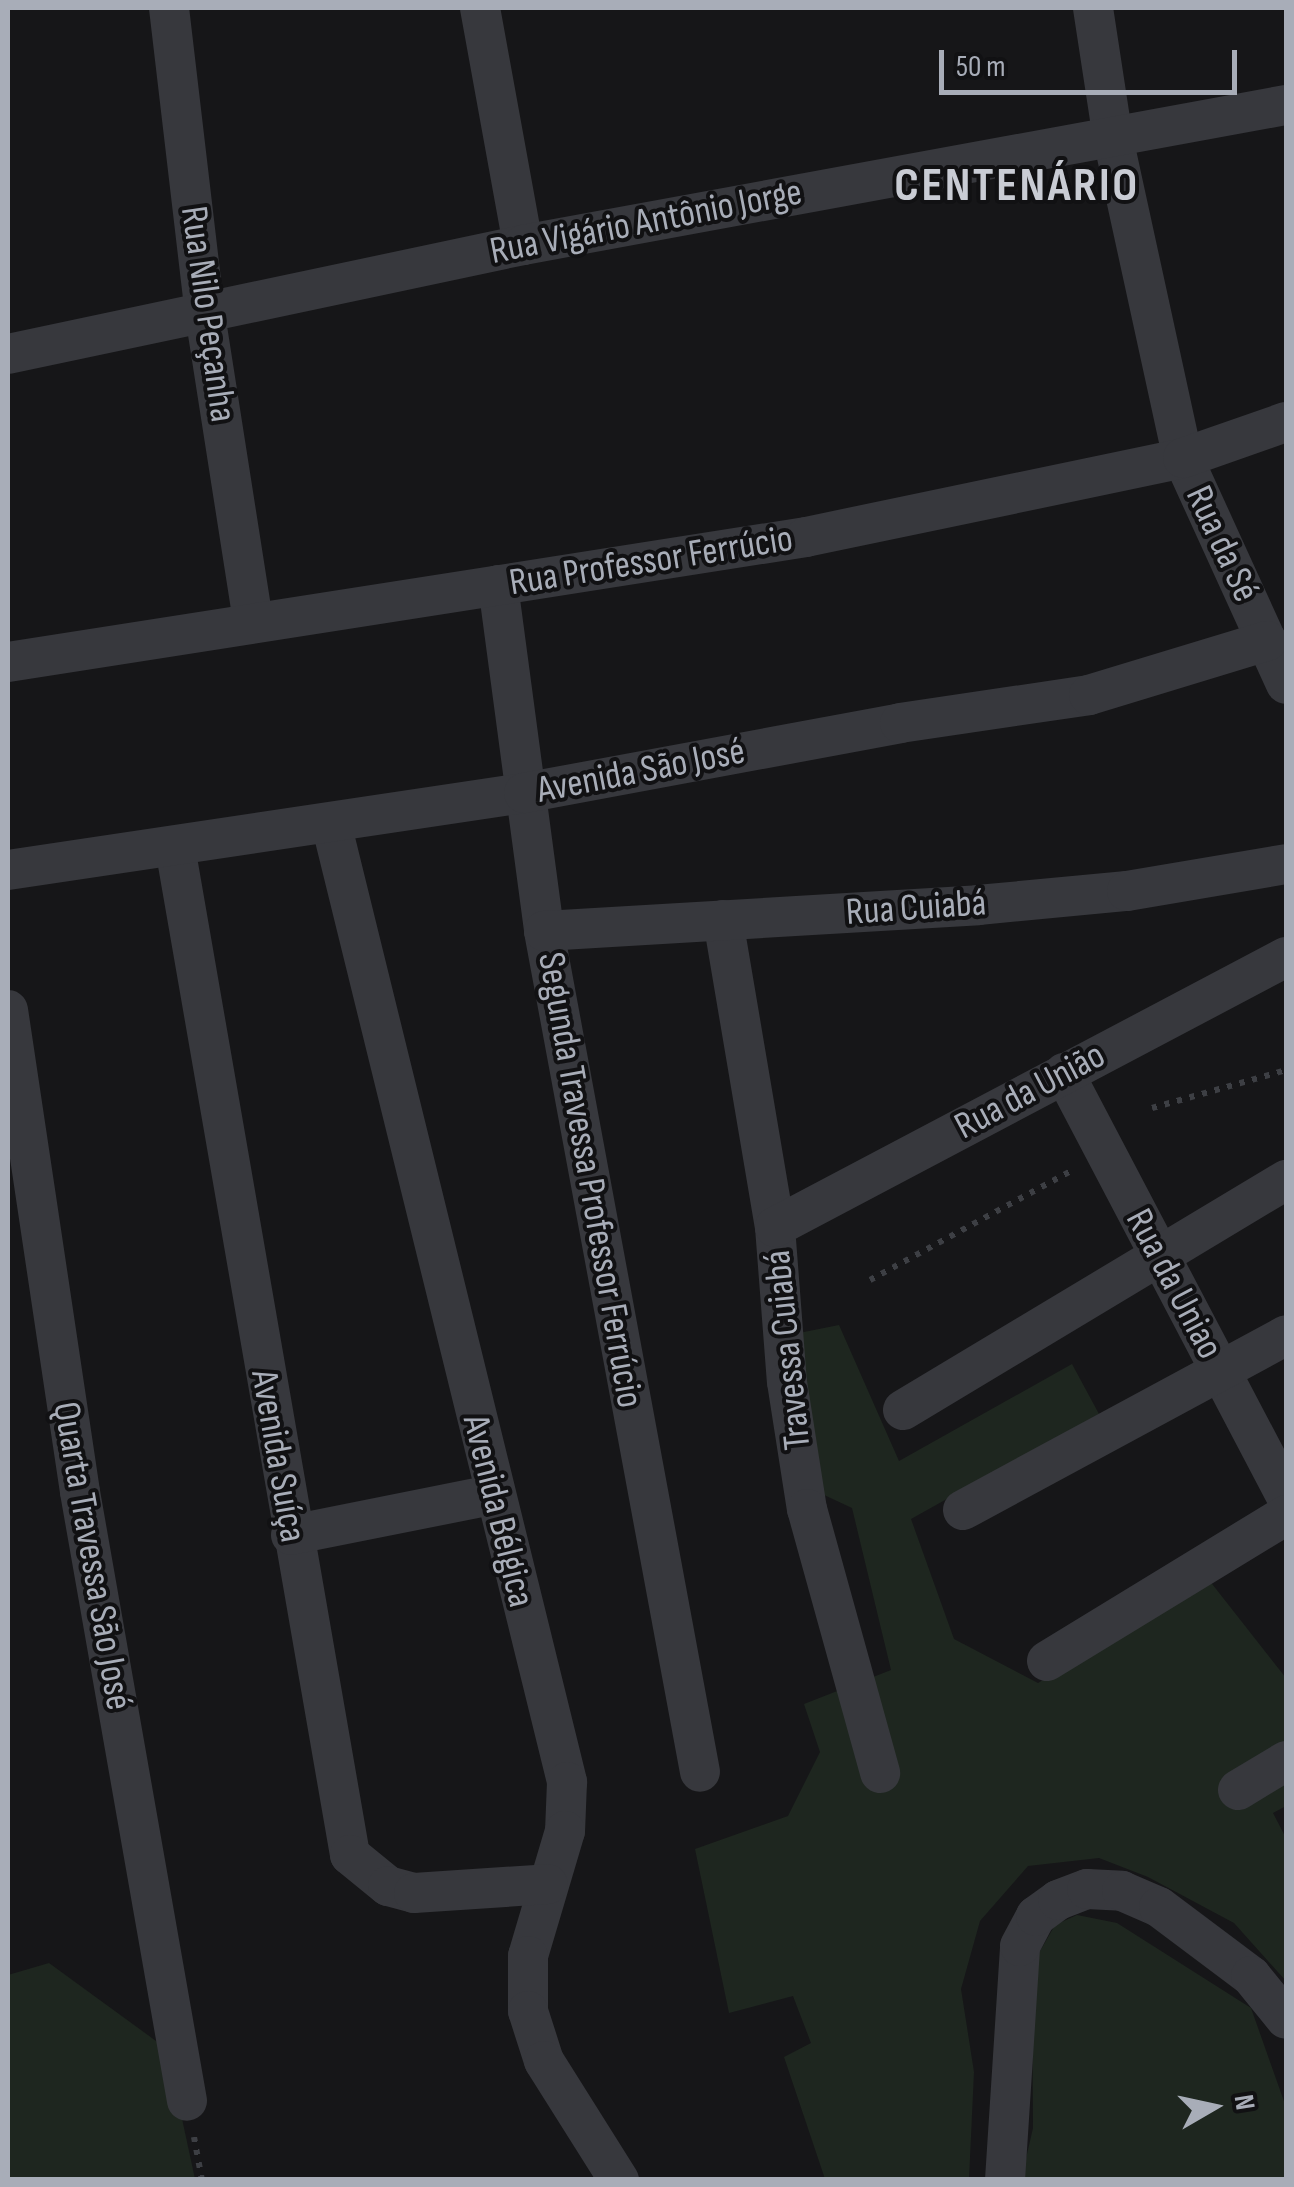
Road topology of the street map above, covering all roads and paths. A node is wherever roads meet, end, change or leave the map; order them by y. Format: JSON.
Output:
{"nodes":[{"id":1,"x":169,"y":8,"type":"edge"},
{"id":2,"x":480,"y":8,"type":"edge"},
{"id":3,"x":1093,"y":8,"type":"edge"},
{"id":4,"x":1286,"y":105,"type":"edge"},
{"id":5,"x":1113,"y":138,"type":"junction"},
{"id":6,"x":523,"y":244,"type":"junction"},
{"id":7,"x":204,"y":308,"type":"junction"},
{"id":8,"x":8,"y":354,"type":"edge"},
{"id":9,"x":1286,"y":422,"type":"edge"},
{"id":10,"x":1183,"y":458,"type":"junction"},
{"id":11,"x":498,"y":586,"type":"junction"},
{"id":12,"x":253,"y":620,"type":"junction"},
{"id":13,"x":1267,"y":641,"type":"junction"},
{"id":14,"x":8,"y":662,"type":"edge"},
{"id":15,"x":1286,"y":684,"type":"edge"},
{"id":16,"x":524,"y":793,"type":"junction"},
{"id":17,"x":330,"y":824,"type":"junction"},
{"id":18,"x":175,"y":848,"type":"junction"},
{"id":19,"x":1286,"y":864,"type":"edge"},
{"id":20,"x":8,"y":870,"type":"edge"},
{"id":21,"x":723,"y":920,"type":"junction"},
{"id":22,"x":544,"y":931,"type":"junction"},
{"id":23,"x":1286,"y":957,"type":"edge"},
{"id":24,"x":8,"y":1010,"type":"edge"},
{"id":25,"x":1286,"y":1070,"type":"edge"},
{"id":26,"x":1064,"y":1073,"type":"junction"},
{"id":27,"x":1152,"y":1108,"type":"dead end"},
{"id":28,"x":1104,"y":1153,"type":"junction"},
{"id":29,"x":1286,"y":1180,"type":"edge"},
{"id":30,"x":775,"y":1227,"type":"junction"},
{"id":31,"x":1156,"y":1254,"type":"junction"},
{"id":32,"x":870,"y":1280,"type":"dead end"},
{"id":33,"x":1286,"y":1335,"type":"edge"},
{"id":34,"x":1221,"y":1370,"type":"junction"},
{"id":35,"x":904,"y":1410,"type":"dead end"},
{"id":36,"x":1286,"y":1494,"type":"edge"},
{"id":37,"x":492,"y":1496,"type":"junction"},
{"id":38,"x":963,"y":1510,"type":"dead end"},
{"id":39,"x":1286,"y":1515,"type":"edge"},
{"id":40,"x":291,"y":1535,"type":"junction"},
{"id":41,"x":1047,"y":1661,"type":"dead end"},
{"id":42,"x":1286,"y":1761,"type":"edge"},
{"id":43,"x":700,"y":1772,"type":"dead end"},
{"id":44,"x":880,"y":1774,"type":"dead end"},
{"id":45,"x":1238,"y":1790,"type":"dead end"},
{"id":46,"x":548,"y":1884,"type":"junction"},
{"id":47,"x":1286,"y":2019,"type":"edge"},
{"id":48,"x":187,"y":2102,"type":"dead end"},
{"id":49,"x":619,"y":2180,"type":"edge"},
{"id":50,"x":1005,"y":2180,"type":"edge"}],
"edges":[{"from":1,"to":7,"type":"street","name":"Rua Nilo Peçanha"},
{"from":2,"to":6,"type":"street"},
{"from":3,"to":5,"type":"street","name":"Rua da Sé"},
{"from":4,"to":5,"type":"street","name":"Rua Vigário Antônio Jorge"},
{"from":5,"to":6,"type":"street","name":"Rua Vigário Antônio Jorge"},
{"from":5,"to":10,"type":"street","name":"Rua da Sé"},
{"from":6,"to":7,"type":"street","name":"Rua Vigário Antônio Jorge"},
{"from":7,"to":8,"type":"street","name":"Rua Vigário Antônio Jorge"},
{"from":7,"to":12,"type":"street","name":"Rua Nilo Peçanha"},
{"from":9,"to":10,"type":"street","name":"Rua Professor Ferrúcio"},
{"from":10,"to":11,"type":"street","name":"Rua Professor Ferrúcio"},
{"from":10,"to":13,"type":"street","name":"Rua da Sé"},
{"from":11,"to":12,"type":"street","name":"Rua Professor Ferrúcio"},
{"from":11,"to":16,"type":"street","name":"Segunda Travessa Professor Ferrúcio"},
{"from":12,"to":14,"type":"street","name":"Rua Professor Ferrúcio"},
{"from":13,"to":15,"type":"street","name":"Rua da Sé"},
{"from":13,"to":16,"type":"street","name":"Avenida São José"},
{"from":16,"to":17,"type":"street","name":"Avenida São José"},
{"from":16,"to":22,"type":"street","name":"Segunda Travessa Professor Ferrúcio"},
{"from":17,"to":18,"type":"street","name":"Avenida São José"},
{"from":17,"to":37,"type":"street","name":"Avenida Bélgica"},
{"from":18,"to":20,"type":"street","name":"Avenida São José"},
{"from":18,"to":40,"type":"street","name":"Avenida Suíça"},
{"from":19,"to":21,"type":"street","name":"Rua Cuiabá"},
{"from":21,"to":22,"type":"street","name":"Rua Cuiabá"},
{"from":21,"to":30,"type":"street","name":"Travessa Cuiabá"},
{"from":22,"to":43,"type":"street","name":"Segunda Travessa Professor Ferrúcio"},
{"from":23,"to":26,"type":"street","name":"Rua da União"},
{"from":24,"to":48,"type":"street","name":"Quarta Travessa São José"},
{"from":25,"to":27,"type":"path"},
{"from":26,"to":28,"type":"street","name":"Rua da Uniao"},
{"from":26,"to":30,"type":"street","name":"Rua da União"},
{"from":28,"to":31,"type":"street","name":"Rua da Uniao"},
{"from":28,"to":32,"type":"path"},
{"from":29,"to":31,"type":"street"},
{"from":30,"to":44,"type":"street","name":"Travessa Cuiabá"},
{"from":31,"to":34,"type":"street","name":"Rua da Uniao"},
{"from":31,"to":35,"type":"street"},
{"from":33,"to":34,"type":"street"},
{"from":34,"to":36,"type":"street","name":"Rua da Uniao"},
{"from":34,"to":38,"type":"street"},
{"from":37,"to":40,"type":"street"},
{"from":37,"to":46,"type":"street","name":"Avenida Bélgica"},
{"from":39,"to":41,"type":"street"},
{"from":40,"to":46,"type":"street","name":"Avenida Suíça"},
{"from":42,"to":45,"type":"street"},
{"from":46,"to":49,"type":"street","name":"Avenida Bélgica"},
{"from":47,"to":50,"type":"street"}]}
